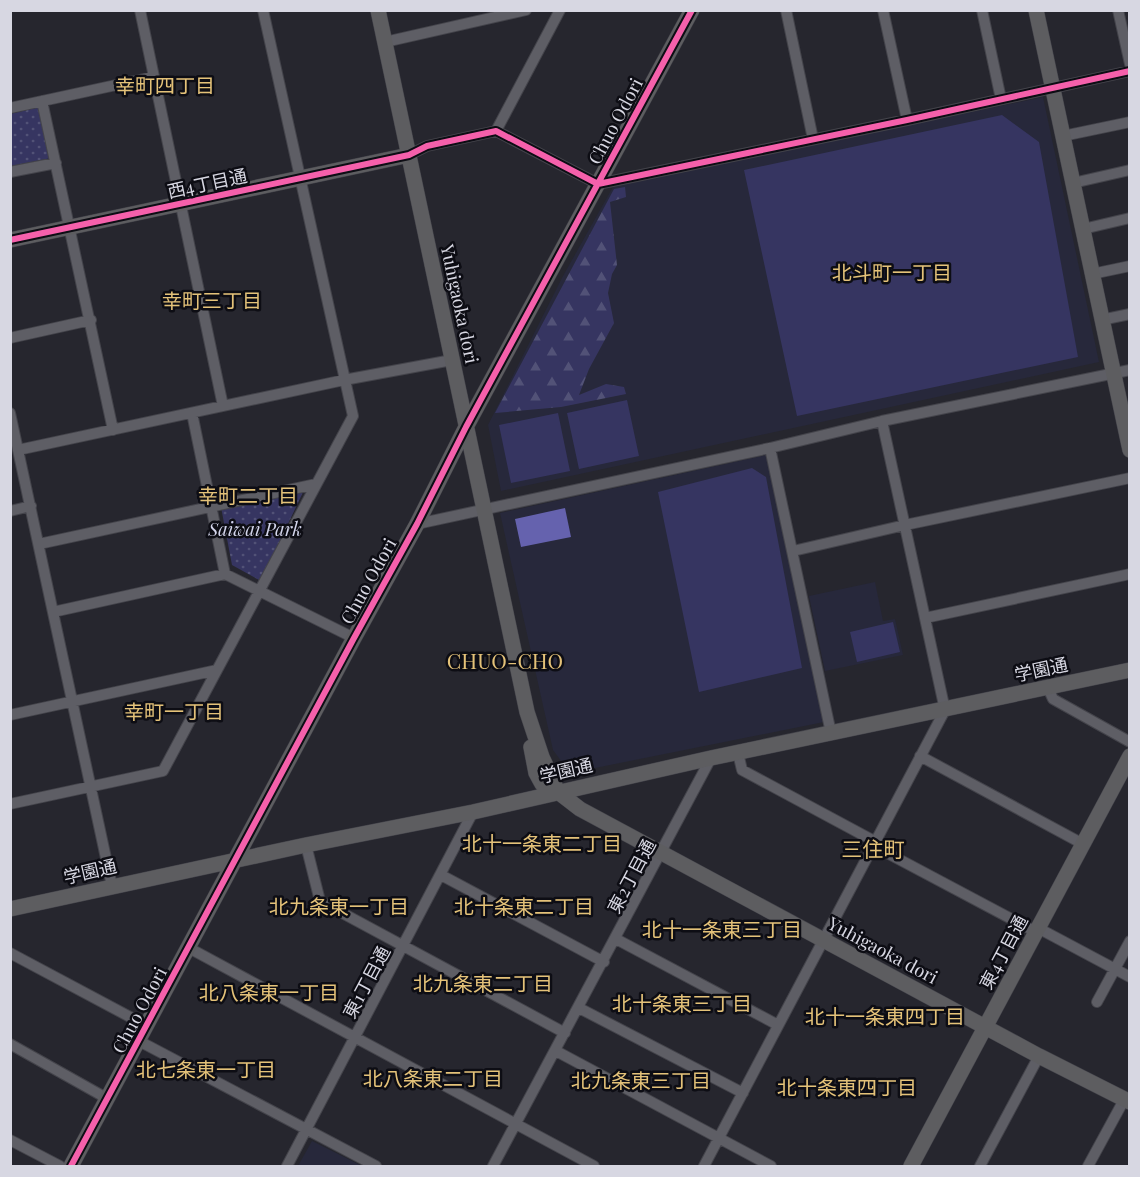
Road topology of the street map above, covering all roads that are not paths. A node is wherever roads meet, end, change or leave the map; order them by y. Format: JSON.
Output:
{"nodes":[{"id":1,"x":140,"y":10,"type":"edge"},
{"id":2,"x":263,"y":10,"type":"edge"},
{"id":3,"x":378,"y":10,"type":"edge"},
{"id":4,"x":526,"y":10,"type":"edge"},
{"id":5,"x":560,"y":10,"type":"edge"},
{"id":6,"x":692,"y":10,"type":"edge"},
{"id":7,"x":786,"y":10,"type":"edge"},
{"id":8,"x":883,"y":10,"type":"edge"},
{"id":9,"x":982,"y":10,"type":"edge"},
{"id":10,"x":1036,"y":10,"type":"edge"},
{"id":11,"x":1118,"y":10,"type":"edge"},
{"id":12,"x":385,"y":42,"type":"junction"},
{"id":13,"x":1130,"y":64,"type":"edge"},
{"id":14,"x":1130,"y":71,"type":"edge"},
{"id":15,"x":153,"y":77,"type":"junction"},
{"id":16,"x":1053,"y":88,"type":"junction"},
{"id":17,"x":1001,"y":99,"type":"junction"},
{"id":18,"x":42,"y":101,"type":"junction"},
{"id":19,"x":10,"y":108,"type":"edge"},
{"id":20,"x":907,"y":120,"type":"junction"},
{"id":21,"x":1130,"y":122,"type":"edge"},
{"id":22,"x":496,"y":131,"type":"junction"},
{"id":23,"x":1063,"y":136,"type":"junction"},
{"id":24,"x":813,"y":139,"type":"junction"},
{"id":25,"x":409,"y":155,"type":"junction"},
{"id":26,"x":56,"y":163,"type":"junction"},
{"id":27,"x":1130,"y":171,"type":"edge"},
{"id":28,"x":10,"y":172,"type":"edge"},
{"id":29,"x":301,"y":179,"type":"junction"},
{"id":30,"x":1073,"y":183,"type":"junction"},
{"id":31,"x":598,"y":184,"type":"junction"},
{"id":32,"x":180,"y":203,"type":"junction"},
{"id":33,"x":1130,"y":218,"type":"edge"},
{"id":34,"x":70,"y":228,"type":"junction"},
{"id":35,"x":1083,"y":229,"type":"junction"},
{"id":36,"x":10,"y":240,"type":"edge"},
{"id":37,"x":1130,"y":266,"type":"edge"},
{"id":38,"x":1092,"y":274,"type":"junction"},
{"id":39,"x":1130,"y":314,"type":"edge"},
{"id":40,"x":91,"y":320,"type":"junction"},
{"id":41,"x":1101,"y":320,"type":"junction"},
{"id":42,"x":10,"y":338,"type":"edge"},
{"id":43,"x":452,"y":360,"type":"junction"},
{"id":44,"x":1130,"y":370,"type":"edge"},
{"id":45,"x":1113,"y":373,"type":"junction"},
{"id":46,"x":344,"y":380,"type":"junction"},
{"id":47,"x":223,"y":406,"type":"junction"},
{"id":48,"x":10,"y":412,"type":"edge"},
{"id":49,"x":192,"y":413,"type":"junction"},
{"id":50,"x":882,"y":421,"type":"junction"},
{"id":51,"x":466,"y":427,"type":"junction"},
{"id":52,"x":113,"y":430,"type":"junction"},
{"id":53,"x":770,"y":448,"type":"junction"},
{"id":54,"x":18,"y":450,"type":"junction"},
{"id":55,"x":1130,"y":450,"type":"edge"},
{"id":56,"x":1130,"y":478,"type":"edge"},
{"id":57,"x":316,"y":484,"type":"junction"},
{"id":58,"x":212,"y":505,"type":"junction"},
{"id":59,"x":31,"y":506,"type":"junction"},
{"id":60,"x":10,"y":511,"type":"edge"},
{"id":61,"x":484,"y":511,"type":"junction"},
{"id":62,"x":417,"y":524,"type":"junction"},
{"id":63,"x":905,"y":525,"type":"junction"},
{"id":64,"x":39,"y":544,"type":"junction"},
{"id":65,"x":793,"y":551,"type":"junction"},
{"id":66,"x":225,"y":574,"type":"junction"},
{"id":67,"x":1130,"y":574,"type":"edge"},
{"id":68,"x":261,"y":590,"type":"junction"},
{"id":69,"x":53,"y":612,"type":"junction"},
{"id":70,"x":925,"y":618,"type":"junction"},
{"id":71,"x":354,"y":638,"type":"junction"},
{"id":72,"x":217,"y":670,"type":"junction"},
{"id":73,"x":1130,"y":670,"type":"edge"},
{"id":74,"x":1048,"y":688,"type":"junction"},
{"id":75,"x":73,"y":700,"type":"junction"},
{"id":76,"x":945,"y":710,"type":"junction"},
{"id":77,"x":10,"y":715,"type":"edge"},
{"id":78,"x":831,"y":733,"type":"junction"},
{"id":79,"x":1130,"y":742,"type":"edge"},
{"id":80,"x":738,"y":753,"type":"junction"},
{"id":81,"x":920,"y":756,"type":"junction"},
{"id":82,"x":1130,"y":756,"type":"edge"},
{"id":83,"x":711,"y":758,"type":"junction"},
{"id":84,"x":90,"y":787,"type":"junction"},
{"id":85,"x":558,"y":792,"type":"junction"},
{"id":86,"x":10,"y":804,"type":"edge"},
{"id":87,"x":473,"y":812,"type":"junction"},
{"id":88,"x":875,"y":844,"type":"junction"},
{"id":89,"x":1083,"y":844,"type":"junction"},
{"id":90,"x":306,"y":845,"type":"junction"},
{"id":91,"x":661,"y":854,"type":"junction"},
{"id":92,"x":236,"y":860,"type":"junction"},
{"id":93,"x":441,"y":875,"type":"junction"},
{"id":94,"x":112,"y":886,"type":"junction"},
{"id":95,"x":10,"y":909,"type":"edge"},
{"id":96,"x":1037,"y":930,"type":"junction"},
{"id":97,"x":616,"y":939,"type":"junction"},
{"id":98,"x":823,"y":939,"type":"junction"},
{"id":99,"x":1130,"y":941,"type":"edge"},
{"id":100,"x":405,"y":945,"type":"junction"},
{"id":101,"x":189,"y":948,"type":"junction"},
{"id":102,"x":10,"y":953,"type":"edge"},
{"id":103,"x":604,"y":962,"type":"junction"},
{"id":104,"x":1114,"y":969,"type":"junction"},
{"id":105,"x":1130,"y":977,"type":"edge"},
{"id":106,"x":1097,"y":1002,"type":"dead end"},
{"id":107,"x":579,"y":1008,"type":"junction"},
{"id":108,"x":778,"y":1025,"type":"junction"},
{"id":109,"x":147,"y":1026,"type":"junction"},
{"id":110,"x":985,"y":1027,"type":"junction"},
{"id":111,"x":566,"y":1034,"type":"junction"},
{"id":112,"x":356,"y":1039,"type":"junction"},
{"id":113,"x":139,"y":1041,"type":"junction"},
{"id":114,"x":10,"y":1044,"type":"edge"},
{"id":115,"x":556,"y":1052,"type":"junction"},
{"id":116,"x":1039,"y":1056,"type":"junction"},
{"id":117,"x":743,"y":1093,"type":"junction"},
{"id":118,"x":108,"y":1099,"type":"junction"},
{"id":119,"x":1127,"y":1101,"type":"edge"},
{"id":120,"x":516,"y":1124,"type":"junction"},
{"id":121,"x":306,"y":1130,"type":"junction"},
{"id":122,"x":719,"y":1139,"type":"junction"},
{"id":123,"x":10,"y":1140,"type":"edge"},
{"id":124,"x":60,"y":1167,"type":"edge"},
{"id":125,"x":71,"y":1167,"type":"edge"},
{"id":126,"x":287,"y":1167,"type":"edge"},
{"id":127,"x":376,"y":1167,"type":"edge"},
{"id":128,"x":493,"y":1167,"type":"edge"},
{"id":129,"x":594,"y":1167,"type":"edge"},
{"id":130,"x":704,"y":1167,"type":"edge"},
{"id":131,"x":771,"y":1167,"type":"edge"},
{"id":132,"x":911,"y":1167,"type":"edge"},
{"id":133,"x":980,"y":1167,"type":"edge"},
{"id":134,"x":1088,"y":1167,"type":"edge"}],
"edges":[{"from":1,"to":15,"type":"street"},
{"from":2,"to":29,"type":"street"},
{"from":3,"to":12,"type":"street","name":"Yuhigaoka dori"},
{"from":4,"to":12,"type":"street"},
{"from":5,"to":22,"type":"street"},
{"from":6,"to":31,"type":"street","name":"Chuo Odori"},
{"from":7,"to":24,"type":"street"},
{"from":8,"to":20,"type":"street"},
{"from":9,"to":17,"type":"street"},
{"from":10,"to":16,"type":"street"},
{"from":11,"to":13,"type":"street"},
{"from":12,"to":25,"type":"street","name":"Yuhigaoka dori"},
{"from":14,"to":16,"type":"street"},
{"from":15,"to":18,"type":"street"},
{"from":15,"to":32,"type":"street"},
{"from":16,"to":17,"type":"street"},
{"from":16,"to":23,"type":"street"},
{"from":17,"to":20,"type":"street"},
{"from":18,"to":19,"type":"street"},
{"from":18,"to":26,"type":"street"},
{"from":20,"to":24,"type":"street"},
{"from":21,"to":23,"type":"street"},
{"from":22,"to":25,"type":"street"},
{"from":22,"to":31,"type":"street"},
{"from":23,"to":30,"type":"street"},
{"from":24,"to":31,"type":"street"},
{"from":25,"to":29,"type":"street","name":"西4丁目通"},
{"from":25,"to":43,"type":"street","name":"Yuhigaoka dori"},
{"from":26,"to":28,"type":"street"},
{"from":26,"to":34,"type":"street"},
{"from":27,"to":30,"type":"street"},
{"from":29,"to":32,"type":"street","name":"西4丁目通"},
{"from":29,"to":46,"type":"street"},
{"from":30,"to":35,"type":"street"},
{"from":31,"to":51,"type":"street","name":"Chuo Odori"},
{"from":32,"to":34,"type":"street","name":"西4丁目通"},
{"from":32,"to":47,"type":"street"},
{"from":33,"to":35,"type":"street"},
{"from":34,"to":36,"type":"street","name":"西4丁目通"},
{"from":34,"to":40,"type":"street"},
{"from":35,"to":38,"type":"street"},
{"from":37,"to":38,"type":"street"},
{"from":38,"to":41,"type":"street"},
{"from":39,"to":41,"type":"street"},
{"from":40,"to":42,"type":"street"},
{"from":40,"to":52,"type":"street"},
{"from":41,"to":45,"type":"street"},
{"from":43,"to":46,"type":"street"},
{"from":43,"to":51,"type":"street","name":"Yuhigaoka dori"},
{"from":44,"to":45,"type":"street"},
{"from":45,"to":50,"type":"street"},
{"from":45,"to":55,"type":"street"},
{"from":46,"to":47,"type":"street"},
{"from":46,"to":57,"type":"street"},
{"from":47,"to":49,"type":"street"},
{"from":48,"to":54,"type":"street"},
{"from":49,"to":52,"type":"street"},
{"from":49,"to":58,"type":"street"},
{"from":50,"to":53,"type":"street"},
{"from":50,"to":63,"type":"street"},
{"from":51,"to":61,"type":"street","name":"Yuhigaoka dori"},
{"from":51,"to":62,"type":"street","name":"Chuo Odori"},
{"from":52,"to":54,"type":"street"},
{"from":53,"to":61,"type":"street"},
{"from":53,"to":65,"type":"street"},
{"from":54,"to":59,"type":"street"},
{"from":56,"to":63,"type":"street"},
{"from":57,"to":58,"type":"street"},
{"from":57,"to":68,"type":"street"},
{"from":58,"to":64,"type":"street"},
{"from":58,"to":66,"type":"street"},
{"from":59,"to":60,"type":"street"},
{"from":59,"to":64,"type":"street"},
{"from":61,"to":62,"type":"street"},
{"from":61,"to":85,"type":"street","name":"Yuhigaoka dori"},
{"from":62,"to":71,"type":"street","name":"Chuo Odori"},
{"from":63,"to":65,"type":"street"},
{"from":63,"to":70,"type":"street"},
{"from":64,"to":69,"type":"street"},
{"from":65,"to":78,"type":"street"},
{"from":66,"to":68,"type":"street"},
{"from":66,"to":69,"type":"street"},
{"from":67,"to":70,"type":"street"},
{"from":68,"to":71,"type":"street"},
{"from":68,"to":72,"type":"street"},
{"from":69,"to":75,"type":"street"},
{"from":70,"to":76,"type":"street"},
{"from":71,"to":92,"type":"street","name":"Chuo Odori"},
{"from":72,"to":75,"type":"street"},
{"from":72,"to":84,"type":"street"},
{"from":73,"to":74,"type":"street","name":"学園通"},
{"from":74,"to":76,"type":"street","name":"学園通"},
{"from":74,"to":79,"type":"street"},
{"from":75,"to":77,"type":"street"},
{"from":75,"to":84,"type":"street"},
{"from":76,"to":78,"type":"street","name":"学園通"},
{"from":76,"to":81,"type":"street"},
{"from":78,"to":80,"type":"street","name":"学園通"},
{"from":80,"to":83,"type":"street","name":"学園通"},
{"from":80,"to":88,"type":"street"},
{"from":81,"to":88,"type":"street"},
{"from":81,"to":89,"type":"street"},
{"from":82,"to":89,"type":"street","name":"東4丁目通"},
{"from":83,"to":85,"type":"street","name":"学園通"},
{"from":83,"to":91,"type":"street","name":"東2丁目通"},
{"from":84,"to":86,"type":"street"},
{"from":84,"to":94,"type":"street"},
{"from":85,"to":87,"type":"street","name":"学園通"},
{"from":85,"to":91,"type":"street","name":"Yuhigaoka dori"},
{"from":87,"to":90,"type":"street","name":"学園通"},
{"from":87,"to":93,"type":"street","name":"東1丁目通"},
{"from":88,"to":96,"type":"street"},
{"from":88,"to":98,"type":"street"},
{"from":89,"to":96,"type":"street","name":"東4丁目通"},
{"from":90,"to":92,"type":"street","name":"学園通"},
{"from":90,"to":100,"type":"street"},
{"from":91,"to":97,"type":"street","name":"東2丁目通"},
{"from":91,"to":98,"type":"street","name":"Yuhigaoka dori"},
{"from":92,"to":94,"type":"street","name":"学園通"},
{"from":92,"to":101,"type":"street","name":"Chuo Odori"},
{"from":93,"to":100,"type":"street","name":"東1丁目通"},
{"from":93,"to":103,"type":"street"},
{"from":94,"to":95,"type":"street","name":"学園通"},
{"from":96,"to":104,"type":"street"},
{"from":96,"to":110,"type":"street","name":"東4丁目通"},
{"from":97,"to":103,"type":"street","name":"東2丁目通"},
{"from":97,"to":108,"type":"street"},
{"from":98,"to":108,"type":"street"},
{"from":98,"to":110,"type":"street","name":"Yuhigaoka dori"},
{"from":99,"to":104,"type":"street"},
{"from":100,"to":111,"type":"street"},
{"from":100,"to":112,"type":"street","name":"東1丁目通"},
{"from":101,"to":109,"type":"street","name":"Chuo Odori"},
{"from":101,"to":112,"type":"street"},
{"from":102,"to":109,"type":"street"},
{"from":103,"to":107,"type":"street","name":"東2丁目通"},
{"from":104,"to":105,"type":"street"},
{"from":104,"to":106,"type":"street"},
{"from":107,"to":111,"type":"street","name":"東2丁目通"},
{"from":107,"to":117,"type":"street"},
{"from":108,"to":117,"type":"street"},
{"from":109,"to":113,"type":"street","name":"Chuo Odori"},
{"from":110,"to":116,"type":"street","name":"Yuhigaoka dori"},
{"from":110,"to":132,"type":"street","name":"東4丁目通"},
{"from":111,"to":115,"type":"street","name":"東2丁目通"},
{"from":112,"to":120,"type":"street"},
{"from":112,"to":121,"type":"street","name":"東1丁目通"},
{"from":113,"to":118,"type":"street","name":"Chuo Odori"},
{"from":113,"to":121,"type":"street"},
{"from":114,"to":118,"type":"street"},
{"from":115,"to":120,"type":"street","name":"東2丁目通"},
{"from":115,"to":122,"type":"street"},
{"from":116,"to":119,"type":"street","name":"Yuhigaoka dori"},
{"from":116,"to":133,"type":"street"},
{"from":117,"to":122,"type":"street"},
{"from":118,"to":125,"type":"street","name":"Chuo Odori"},
{"from":119,"to":134,"type":"street"},
{"from":120,"to":128,"type":"street","name":"東2丁目通"},
{"from":120,"to":129,"type":"street"},
{"from":121,"to":126,"type":"street","name":"東1丁目通"},
{"from":121,"to":127,"type":"street"},
{"from":122,"to":130,"type":"street"},
{"from":122,"to":131,"type":"street"},
{"from":123,"to":124,"type":"street"}]}
